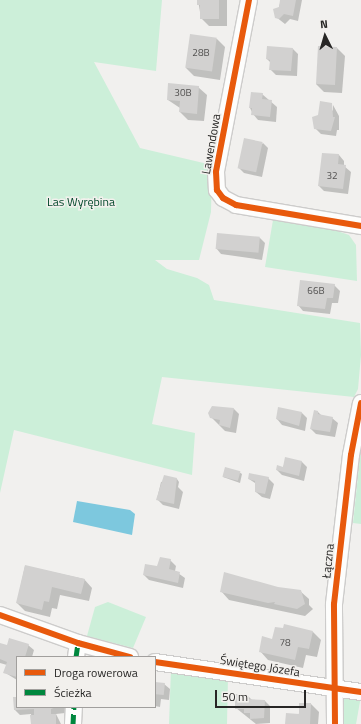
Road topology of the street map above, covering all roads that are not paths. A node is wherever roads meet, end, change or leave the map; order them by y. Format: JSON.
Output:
{"nodes":[{"id":1,"x":249,"y":0,"type":"edge"},
{"id":2,"x":361,"y":226,"type":"edge"},
{"id":3,"x":361,"y":403,"type":"edge"},
{"id":4,"x":0,"y":615,"type":"edge"},
{"id":5,"x":77,"y":650,"type":"edge"},
{"id":6,"x":122,"y":656,"type":"edge"},
{"id":7,"x":156,"y":662,"type":"edge"},
{"id":8,"x":334,"y":689,"type":"junction"},
{"id":9,"x":361,"y":692,"type":"edge"},
{"id":10,"x":74,"y":708,"type":"edge"},
{"id":11,"x":73,"y":724,"type":"edge"},
{"id":12,"x":335,"y":724,"type":"edge"}],
"edges":[{"from":1,"to":2,"type":"street","name":"Lawendowa"},
{"from":3,"to":8,"type":"street","name":"Łączna"},
{"from":4,"to":5,"type":"street"},
{"from":5,"to":6,"type":"street"},
{"from":7,"to":8,"type":"street","name":"Świętego Józefa"},
{"from":8,"to":9,"type":"street","name":"Świętego Józefa"},
{"from":8,"to":12,"type":"street","name":"Łączna"},
{"from":10,"to":11,"type":"street"}]}
